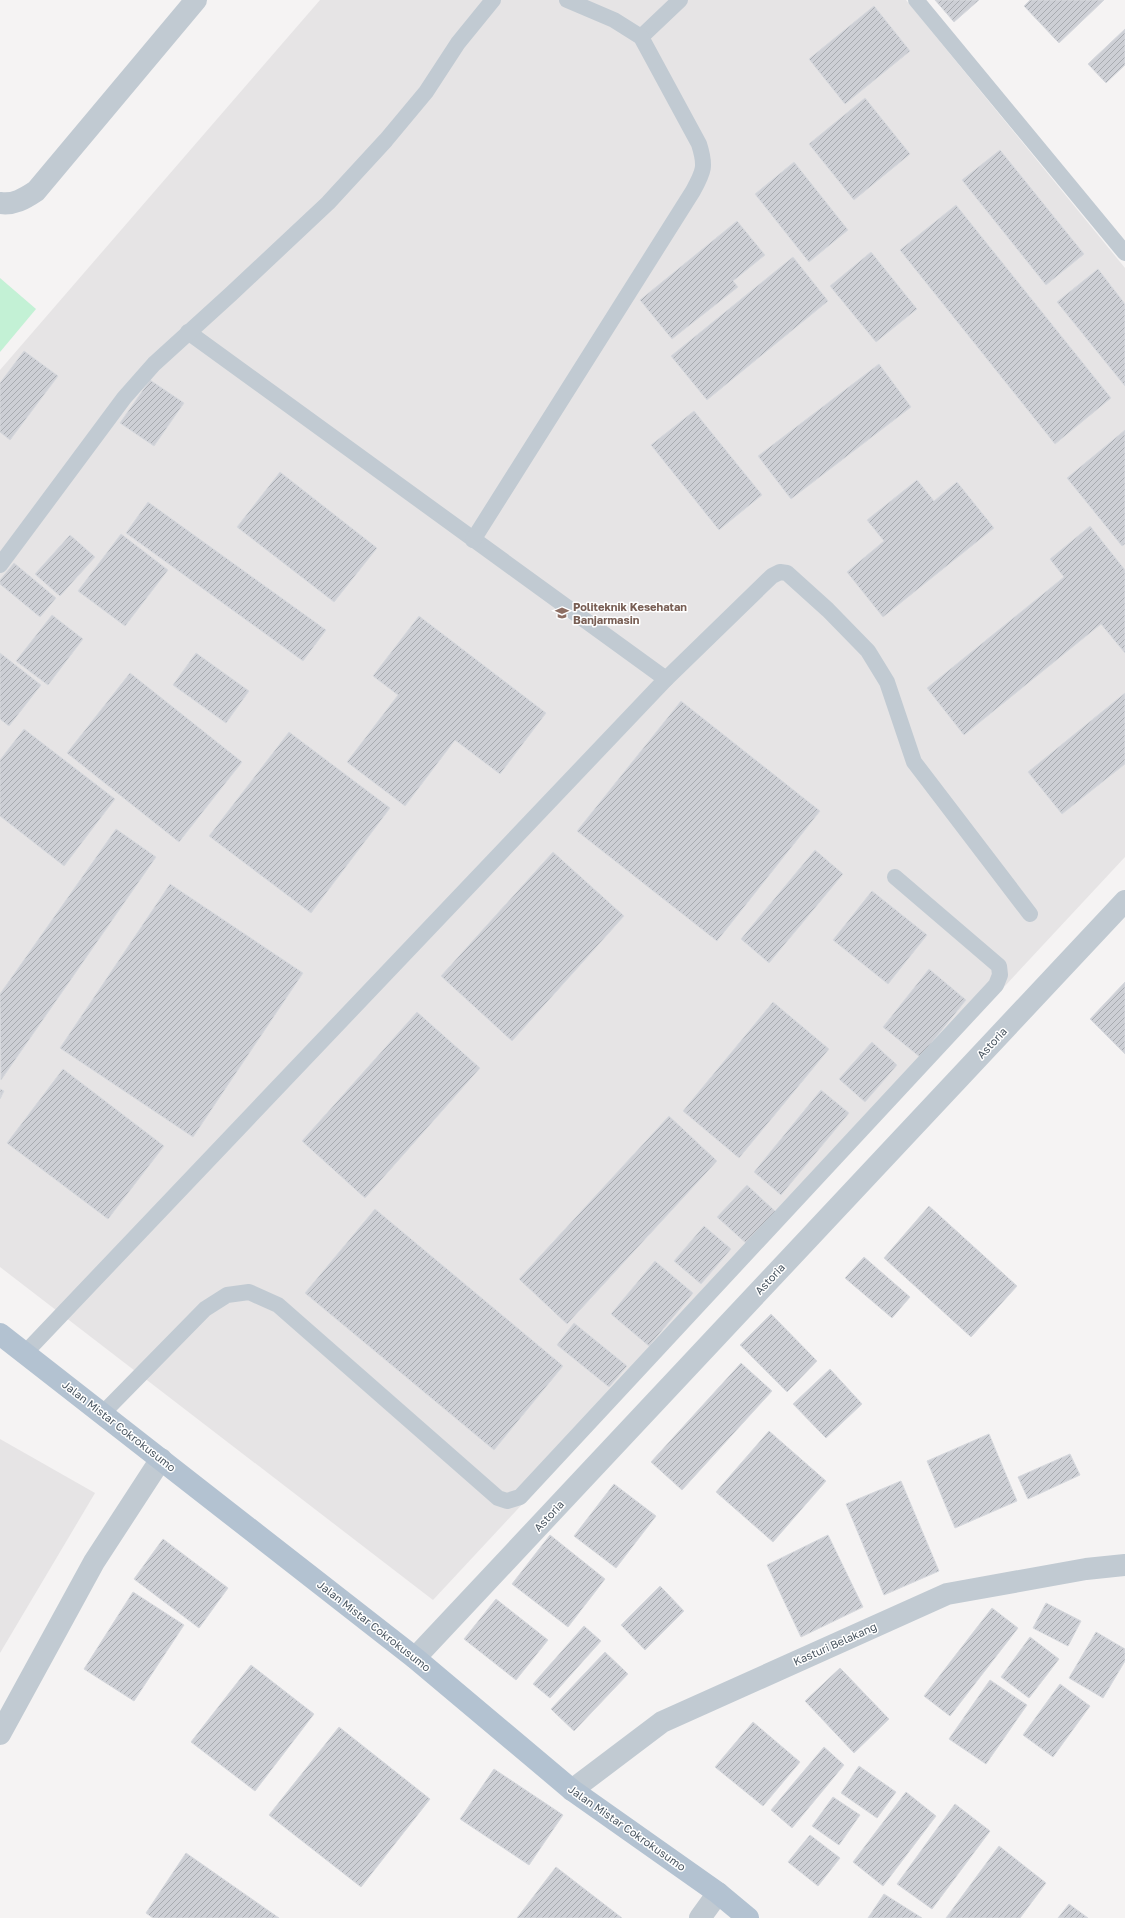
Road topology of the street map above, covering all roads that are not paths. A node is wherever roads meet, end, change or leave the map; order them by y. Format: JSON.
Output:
{"nodes":[{"id":1,"x":196,"y":0,"type":"edge"},
{"id":2,"x":493,"y":0,"type":"edge"},
{"id":3,"x":567,"y":0,"type":"edge"},
{"id":4,"x":680,"y":0,"type":"edge"},
{"id":5,"x":916,"y":0,"type":"edge"},
{"id":6,"x":641,"y":36,"type":"junction"},
{"id":7,"x":0,"y":203,"type":"edge"},
{"id":8,"x":1125,"y":253,"type":"edge"},
{"id":9,"x":188,"y":332,"type":"junction"},
{"id":10,"x":473,"y":540,"type":"junction"},
{"id":11,"x":0,"y":565,"type":"edge"},
{"id":12,"x":666,"y":680,"type":"junction"},
{"id":13,"x":895,"y":877,"type":"dead end"},
{"id":14,"x":1125,"y":901,"type":"edge"},
{"id":15,"x":1030,"y":914,"type":"dead end"},
{"id":16,"x":0,"y":1334,"type":"edge"},
{"id":17,"x":25,"y":1353,"type":"junction"},
{"id":18,"x":103,"y":1414,"type":"junction"},
{"id":19,"x":161,"y":1459,"type":"junction"},
{"id":20,"x":1125,"y":1565,"type":"edge"},
{"id":21,"x":415,"y":1658,"type":"junction"},
{"id":22,"x":0,"y":1734,"type":"edge"},
{"id":23,"x":572,"y":1790,"type":"junction"},
{"id":24,"x":718,"y":1893,"type":"junction"},
{"id":25,"x":700,"y":1918,"type":"edge"},
{"id":26,"x":748,"y":1918,"type":"edge"}],
"edges":[{"from":1,"to":7,"type":"street"},
{"from":2,"to":9,"type":"lane"},
{"from":3,"to":6,"type":"lane"},
{"from":4,"to":6,"type":"lane"},
{"from":5,"to":8,"type":"lane"},
{"from":6,"to":10,"type":"lane"},
{"from":9,"to":10,"type":"lane"},
{"from":9,"to":11,"type":"lane"},
{"from":10,"to":12,"type":"lane"},
{"from":12,"to":15,"type":"lane"},
{"from":12,"to":17,"type":"lane"},
{"from":13,"to":18,"type":"lane"},
{"from":14,"to":21,"type":"street","name":"Astoria"},
{"from":16,"to":17,"type":"main road","name":"Jalan Mistar Cokrokusumo"},
{"from":17,"to":18,"type":"main road","name":"Jalan Mistar Cokrokusumo"},
{"from":18,"to":19,"type":"main road","name":"Jalan Mistar Cokrokusumo"},
{"from":19,"to":21,"type":"main road","name":"Jalan Mistar Cokrokusumo"},
{"from":19,"to":22,"type":"street"},
{"from":20,"to":23,"type":"street","name":"Kasturi Belakang"},
{"from":21,"to":23,"type":"main road","name":"Jalan Mistar Cokrokusumo"},
{"from":23,"to":24,"type":"main road","name":"Jalan Mistar Cokrokusumo"},
{"from":24,"to":25,"type":"street"},
{"from":24,"to":26,"type":"main road","name":"Jalan Mistar Cokrokusumo"}]}
